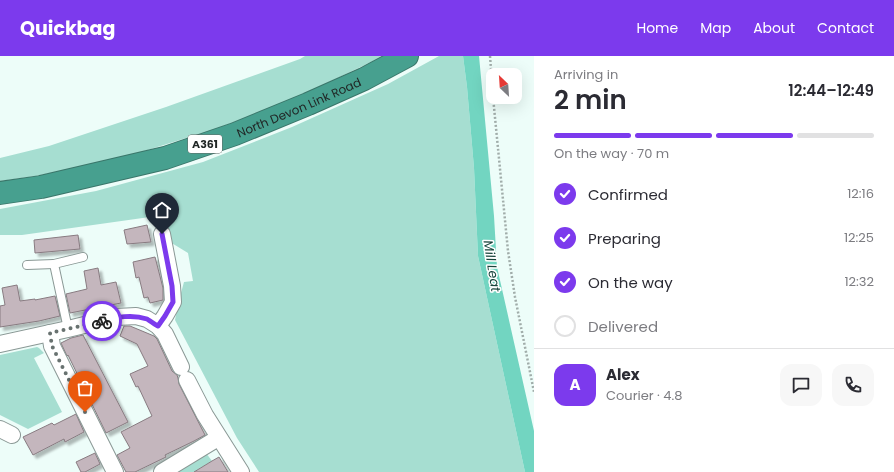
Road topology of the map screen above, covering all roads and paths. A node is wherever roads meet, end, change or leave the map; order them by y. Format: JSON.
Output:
{"nodes":[{"id":1,"x":490,"y":56,"type":"edge"},
{"id":2,"x":402,"y":58,"type":"edge"},
{"id":3,"x":491,"y":68,"type":"edge"},
{"id":4,"x":494,"y":104,"type":"edge"},
{"id":5,"x":0,"y":193,"type":"edge"},
{"id":6,"x":162,"y":234,"type":"dead end"},
{"id":7,"x":83,"y":257,"type":"dead end"},
{"id":8,"x":54,"y":264,"type":"junction"},
{"id":9,"x":27,"y":266,"type":"dead end"},
{"id":10,"x":158,"y":326,"type":"junction"},
{"id":11,"x":68,"y":329,"type":"junction"},
{"id":12,"x":50,"y":333,"type":"junction"},
{"id":13,"x":0,"y":344,"type":"edge"},
{"id":14,"x":534,"y":392,"type":"edge"},
{"id":15,"x":218,"y":438,"type":"junction"},
{"id":16,"x":115,"y":472,"type":"edge"},
{"id":17,"x":162,"y":472,"type":"edge"},
{"id":18,"x":240,"y":472,"type":"edge"}],
"edges":[{"from":1,"to":3,"type":"path"},
{"from":2,"to":5,"type":"highway","name":"North Devon Link Road","number":"A361"},
{"from":4,"to":14,"type":"path"},
{"from":6,"to":10,"type":"street"},
{"from":7,"to":8,"type":"lane"},
{"from":8,"to":9,"type":"lane"},
{"from":8,"to":11,"type":"lane"},
{"from":10,"to":11,"type":"street"},
{"from":10,"to":15,"type":"street"},
{"from":11,"to":12,"type":"street"},
{"from":12,"to":13,"type":"street"},
{"from":12,"to":16,"type":"street"},
{"from":15,"to":17,"type":"street"},
{"from":15,"to":18,"type":"street"}]}
